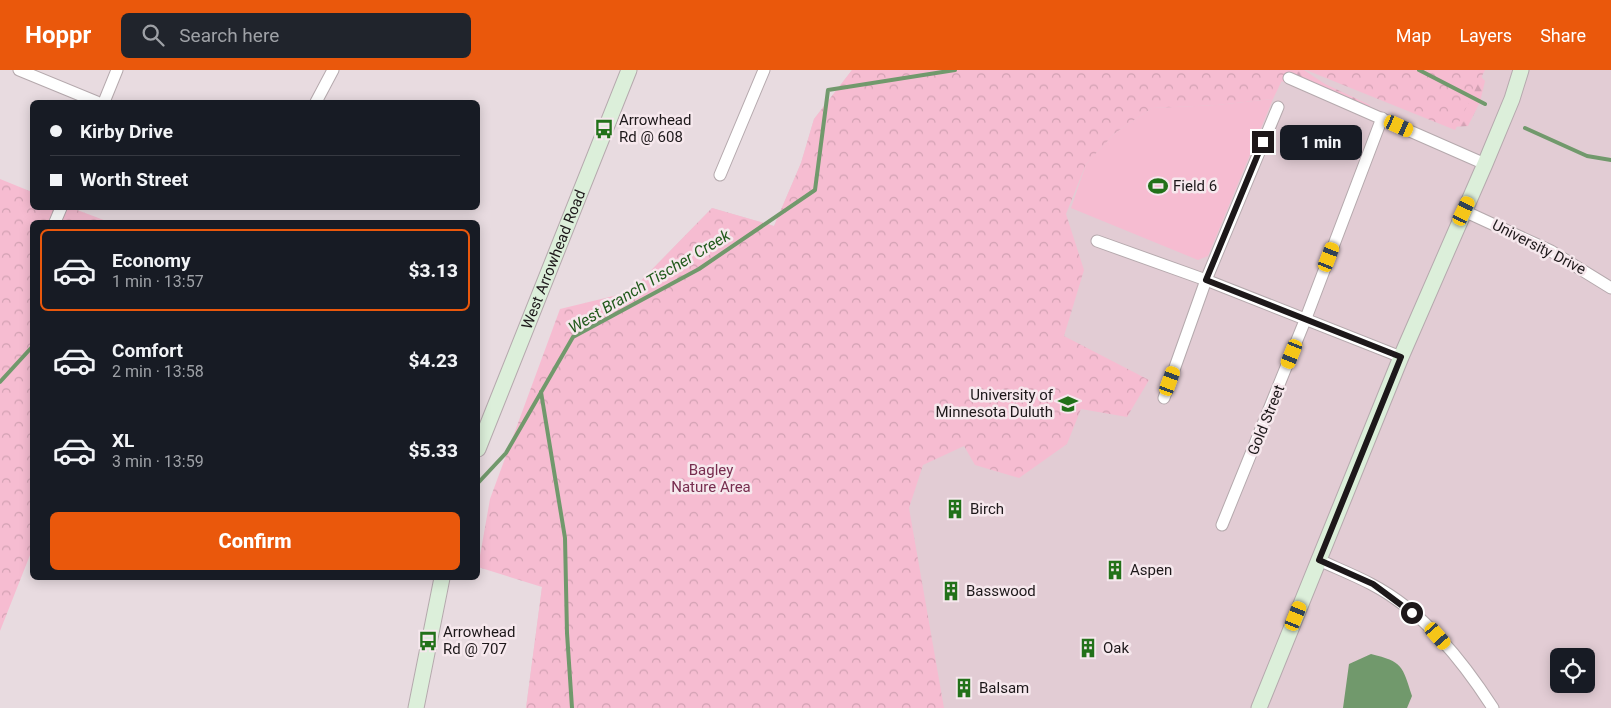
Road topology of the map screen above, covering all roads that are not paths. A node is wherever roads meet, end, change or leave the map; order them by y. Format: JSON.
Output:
{"nodes":[{"id":1,"x":18,"y":70,"type":"edge"},
{"id":2,"x":117,"y":70,"type":"edge"},
{"id":3,"x":333,"y":70,"type":"edge"},
{"id":4,"x":629,"y":70,"type":"edge"},
{"id":5,"x":764,"y":70,"type":"edge"},
{"id":6,"x":1521,"y":70,"type":"edge"},
{"id":7,"x":1290,"y":78,"type":"dead end"},
{"id":8,"x":92,"y":100,"type":"edge"},
{"id":9,"x":105,"y":100,"type":"edge"},
{"id":10,"x":317,"y":100,"type":"edge"},
{"id":11,"x":1278,"y":107,"type":"dead end"},
{"id":12,"x":1382,"y":118,"type":"junction"},
{"id":13,"x":1485,"y":164,"type":"junction"},
{"id":14,"x":720,"y":175,"type":"dead end"},
{"id":15,"x":1464,"y":211,"type":"junction"},
{"id":16,"x":1097,"y":241,"type":"dead end"},
{"id":17,"x":1206,"y":280,"type":"junction"},
{"id":18,"x":1611,"y":288,"type":"edge"},
{"id":19,"x":1306,"y":318,"type":"junction"},
{"id":20,"x":1401,"y":357,"type":"junction"},
{"id":21,"x":1164,"y":398,"type":"dead end"},
{"id":22,"x":480,"y":444,"type":"edge"},
{"id":23,"x":1222,"y":525,"type":"dead end"},
{"id":24,"x":1319,"y":560,"type":"junction"},
{"id":25,"x":442,"y":580,"type":"edge"},
{"id":26,"x":416,"y":708,"type":"edge"},
{"id":27,"x":1259,"y":708,"type":"edge"},
{"id":28,"x":1493,"y":708,"type":"edge"}],
"edges":[{"from":1,"to":8,"type":"street"},
{"from":2,"to":9,"type":"street"},
{"from":3,"to":10,"type":"street"},
{"from":4,"to":22,"type":"street","name":"West Arrowhead Road"},
{"from":5,"to":14,"type":"street"},
{"from":6,"to":13,"type":"street"},
{"from":7,"to":12,"type":"street"},
{"from":11,"to":17,"type":"street"},
{"from":12,"to":13,"type":"street"},
{"from":12,"to":19,"type":"street","name":"Gold Street"},
{"from":13,"to":15,"type":"street"},
{"from":15,"to":18,"type":"street","name":"University Drive"},
{"from":15,"to":20,"type":"street"},
{"from":16,"to":17,"type":"street"},
{"from":17,"to":19,"type":"street"},
{"from":17,"to":21,"type":"street"},
{"from":19,"to":20,"type":"street"},
{"from":19,"to":23,"type":"street","name":"Gold Street"},
{"from":20,"to":24,"type":"street"},
{"from":24,"to":27,"type":"street"},
{"from":24,"to":28,"type":"street"},
{"from":25,"to":26,"type":"street"}]}
